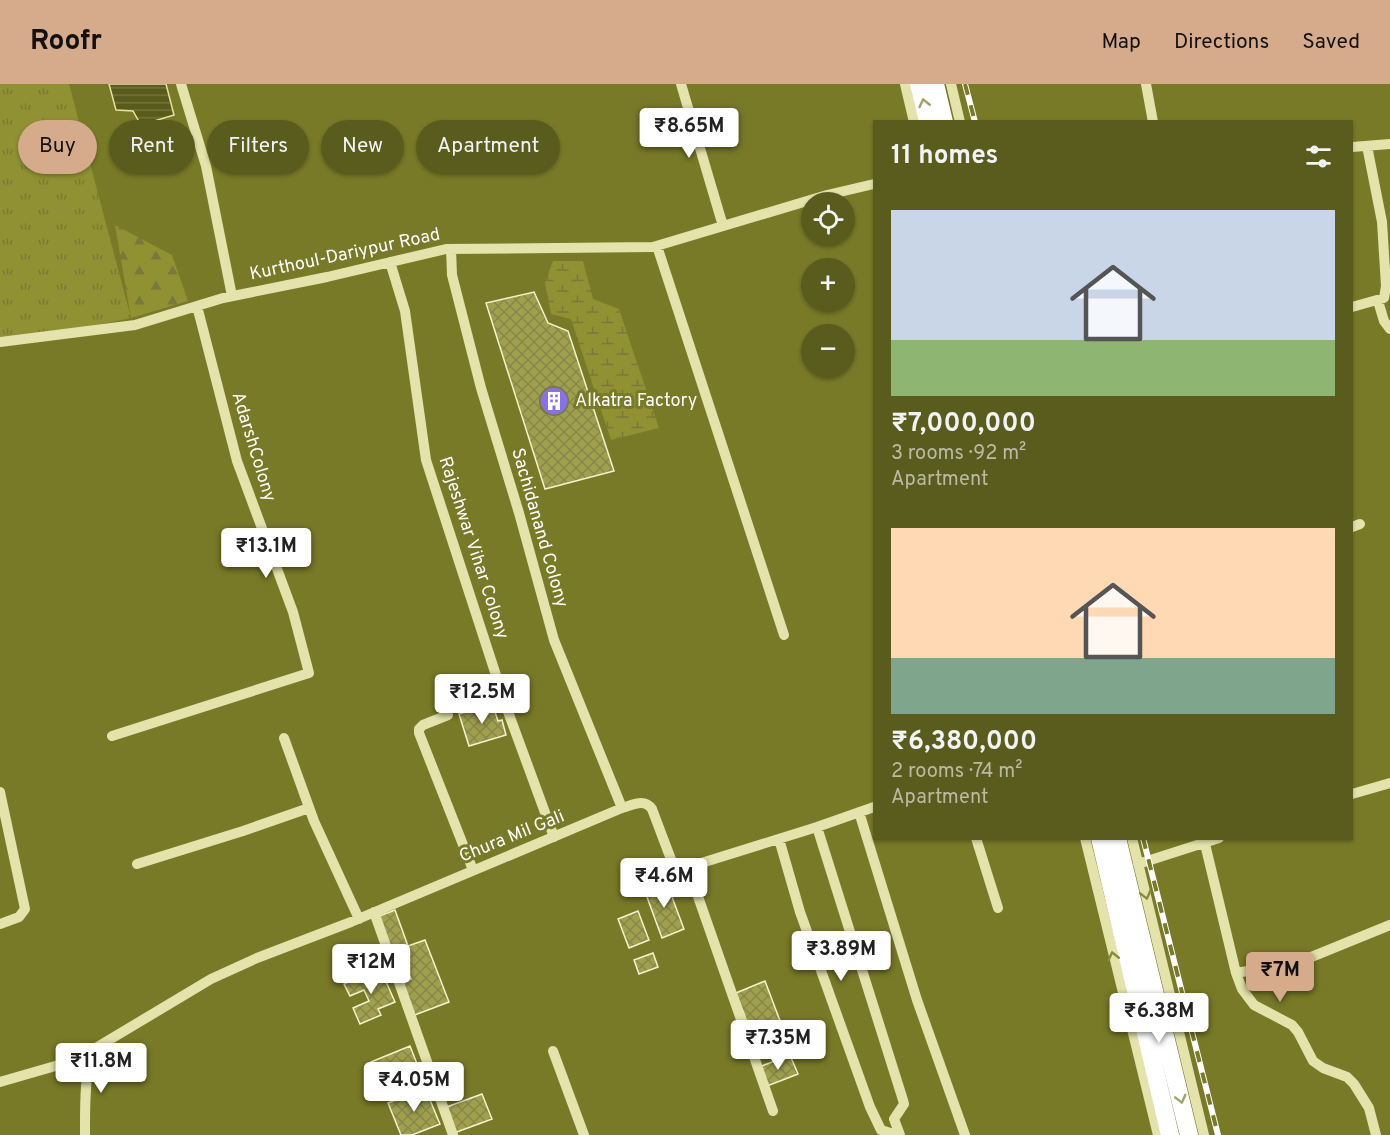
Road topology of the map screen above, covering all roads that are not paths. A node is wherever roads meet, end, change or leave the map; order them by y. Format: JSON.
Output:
{"nodes":[{"id":1,"x":181,"y":84,"type":"edge"},
{"id":2,"x":681,"y":84,"type":"edge"},
{"id":3,"x":905,"y":84,"type":"edge"},
{"id":4,"x":919,"y":84,"type":"edge"},
{"id":5,"x":935,"y":84,"type":"edge"},
{"id":6,"x":951,"y":84,"type":"edge"},
{"id":7,"x":1146,"y":84,"type":"edge"},
{"id":8,"x":914,"y":120,"type":"edge"},
{"id":9,"x":928,"y":120,"type":"edge"},
{"id":10,"x":944,"y":120,"type":"edge"},
{"id":11,"x":960,"y":120,"type":"edge"},
{"id":12,"x":1153,"y":120,"type":"edge"},
{"id":13,"x":1390,"y":144,"type":"edge"},
{"id":14,"x":1367,"y":146,"type":"junction"},
{"id":15,"x":1353,"y":147,"type":"edge"},
{"id":16,"x":873,"y":184,"type":"edge"},
{"id":17,"x":723,"y":226,"type":"junction"},
{"id":18,"x":657,"y":246,"type":"junction"},
{"id":19,"x":451,"y":249,"type":"junction"},
{"id":20,"x":390,"y":262,"type":"junction"},
{"id":21,"x":232,"y":296,"type":"junction"},
{"id":22,"x":1378,"y":301,"type":"junction"},
{"id":23,"x":197,"y":306,"type":"junction"},
{"id":24,"x":1353,"y":307,"type":"edge"},
{"id":25,"x":1390,"y":329,"type":"edge"},
{"id":26,"x":0,"y":342,"type":"edge"},
{"id":27,"x":784,"y":635,"type":"dead end"},
{"id":28,"x":448,"y":716,"type":"dead end"},
{"id":29,"x":112,"y":736,"type":"dead end"},
{"id":30,"x":284,"y":738,"type":"dead end"},
{"id":31,"x":1390,"y":783,"type":"edge"},
{"id":32,"x":0,"y":792,"type":"edge"},
{"id":33,"x":1353,"y":794,"type":"edge"},
{"id":34,"x":873,"y":807,"type":"edge"},
{"id":35,"x":309,"y":808,"type":"junction"},
{"id":36,"x":622,"y":808,"type":"junction"},
{"id":37,"x":859,"y":812,"type":"junction"},
{"id":38,"x":817,"y":827,"type":"junction"},
{"id":39,"x":554,"y":837,"type":"junction"},
{"id":40,"x":779,"y":839,"type":"junction"},
{"id":41,"x":977,"y":840,"type":"edge"},
{"id":42,"x":1085,"y":840,"type":"edge"},
{"id":43,"x":1100,"y":840,"type":"edge"},
{"id":44,"x":1117,"y":840,"type":"edge"},
{"id":45,"x":1132,"y":840,"type":"edge"},
{"id":46,"x":1214,"y":840,"type":"edge"},
{"id":47,"x":1205,"y":844,"type":"junction"},
{"id":48,"x":137,"y":864,"type":"dead end"},
{"id":49,"x":1138,"y":864,"type":"junction"},
{"id":50,"x":688,"y":868,"type":"junction"},
{"id":51,"x":473,"y":870,"type":"junction"},
{"id":52,"x":998,"y":908,"type":"dead end"},
{"id":53,"x":374,"y":912,"type":"junction"},
{"id":54,"x":359,"y":919,"type":"junction"},
{"id":55,"x":0,"y":924,"type":"edge"},
{"id":56,"x":1390,"y":925,"type":"edge"},
{"id":57,"x":1236,"y":973,"type":"junction"},
{"id":58,"x":553,"y":1051,"type":"dead end"},
{"id":59,"x":1184,"y":1053,"type":"junction"},
{"id":60,"x":90,"y":1056,"type":"junction"},
{"id":61,"x":1140,"y":1064,"type":"junction"},
{"id":62,"x":0,"y":1082,"type":"edge"},
{"id":63,"x":773,"y":1111,"type":"dead end"},
{"id":64,"x":1162,"y":1134,"type":"edge"},
{"id":65,"x":86,"y":1135,"type":"edge"},
{"id":66,"x":453,"y":1135,"type":"edge"},
{"id":67,"x":584,"y":1135,"type":"edge"},
{"id":68,"x":898,"y":1135,"type":"edge"},
{"id":69,"x":965,"y":1135,"type":"edge"},
{"id":70,"x":1145,"y":1135,"type":"edge"},
{"id":71,"x":1190,"y":1135,"type":"edge"},
{"id":72,"x":1204,"y":1135,"type":"edge"},
{"id":73,"x":1376,"y":1135,"type":"edge"}],
"edges":[{"from":1,"to":21,"type":"street"},
{"from":2,"to":17,"type":"street"},
{"from":3,"to":8,"type":"street"},
{"from":9,"to":4,"type":"highway","one_way":true},
{"from":5,"to":10,"type":"highway"},
{"from":6,"to":11,"type":"street"},
{"from":7,"to":12,"type":"street"},
{"from":13,"to":14,"type":"street"},
{"from":14,"to":15,"type":"street"},
{"from":14,"to":22,"type":"street"},
{"from":16,"to":17,"type":"street","name":"Kurthoul-Dariypur Road"},
{"from":17,"to":18,"type":"street","name":"Kurthoul-Dariypur Road"},
{"from":18,"to":19,"type":"street","name":"Kurthoul-Dariypur Road"},
{"from":18,"to":27,"type":"street"},
{"from":19,"to":20,"type":"street","name":"Kurthoul-Dariypur Road"},
{"from":19,"to":36,"type":"street","name":"Sachidanand Colony"},
{"from":20,"to":21,"type":"street","name":"Kurthoul-Dariypur Road"},
{"from":20,"to":39,"type":"street","name":"Rajeshwar Vihar Colony"},
{"from":21,"to":23,"type":"street","name":"Kurthoul-Dariypur Road"},
{"from":22,"to":24,"type":"street"},
{"from":22,"to":25,"type":"street"},
{"from":23,"to":26,"type":"street","name":"Kurthoul-Dariypur Road"},
{"from":23,"to":29,"type":"street","name":"AdarshColony"},
{"from":28,"to":51,"type":"street"},
{"from":30,"to":35,"type":"street"},
{"from":31,"to":33,"type":"street"},
{"from":32,"to":55,"type":"street"},
{"from":34,"to":37,"type":"street"},
{"from":35,"to":48,"type":"street"},
{"from":35,"to":54,"type":"street"},
{"from":36,"to":39,"type":"street","name":"Chura Mil Gali"},
{"from":36,"to":50,"type":"street","name":"Chura Mil Gali"},
{"from":37,"to":38,"type":"street"},
{"from":37,"to":69,"type":"street"},
{"from":38,"to":40,"type":"street"},
{"from":38,"to":68,"type":"street"},
{"from":39,"to":51,"type":"street","name":"Chura Mil Gali"},
{"from":40,"to":50,"type":"street"},
{"from":40,"to":68,"type":"street"},
{"from":41,"to":52,"type":"street"},
{"from":61,"to":42,"type":"street","one_way":true},
{"from":43,"to":64,"type":"highway","bridge":true},
{"from":44,"to":71,"type":"highway","one_way":true,"bridge":true},
{"from":45,"to":49,"type":"street"},
{"from":46,"to":47,"type":"street"},
{"from":47,"to":49,"type":"street"},
{"from":47,"to":57,"type":"street"},
{"from":49,"to":59,"type":"street","one_way":true},
{"from":50,"to":63,"type":"street"},
{"from":51,"to":53,"type":"street","name":"Chura Mil Gali"},
{"from":53,"to":54,"type":"street","name":"Chura Mil Gali"},
{"from":53,"to":66,"type":"street"},
{"from":54,"to":60,"type":"street","name":"Chura Mil Gali"},
{"from":56,"to":57,"type":"street"},
{"from":57,"to":73,"type":"street"},
{"from":58,"to":67,"type":"street"},
{"from":59,"to":61,"type":"street"},
{"from":59,"to":72,"type":"street"},
{"from":60,"to":62,"type":"street"},
{"from":60,"to":65,"type":"street"},
{"from":61,"to":64,"type":"street"},
{"from":64,"to":70,"type":"street"}]}
